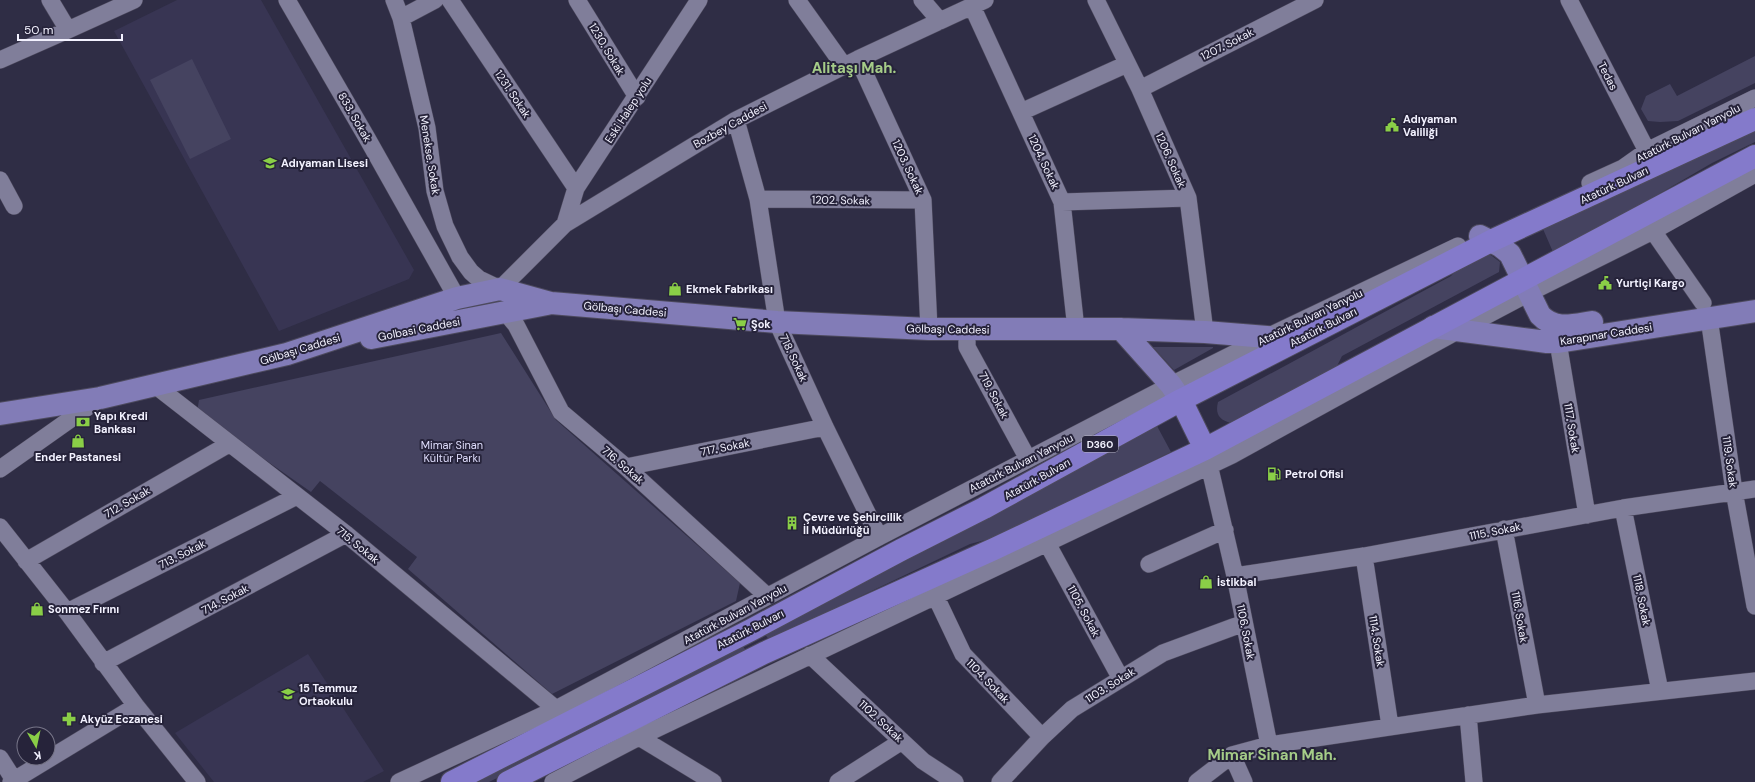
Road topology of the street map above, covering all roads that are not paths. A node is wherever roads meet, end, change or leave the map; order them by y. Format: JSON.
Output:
{"nodes":[{"id":1,"x":50,"y":0,"type":"edge"},
{"id":2,"x":134,"y":0,"type":"edge"},
{"id":3,"x":286,"y":0,"type":"edge"},
{"id":4,"x":394,"y":0,"type":"edge"},
{"id":5,"x":435,"y":0,"type":"edge"},
{"id":6,"x":450,"y":0,"type":"edge"},
{"id":7,"x":577,"y":0,"type":"edge"},
{"id":8,"x":699,"y":0,"type":"edge"},
{"id":9,"x":797,"y":0,"type":"edge"},
{"id":10,"x":922,"y":0,"type":"edge"},
{"id":11,"x":1096,"y":0,"type":"edge"},
{"id":12,"x":1315,"y":0,"type":"edge"},
{"id":13,"x":1569,"y":0,"type":"edge"},
{"id":14,"x":979,"y":3,"type":"edge"},
{"id":15,"x":401,"y":18,"type":"junction"},
{"id":16,"x":940,"y":21,"type":"junction"},
{"id":17,"x":68,"y":30,"type":"junction"},
{"id":18,"x":0,"y":60,"type":"edge"},
{"id":19,"x":851,"y":63,"type":"junction"},
{"id":20,"x":1127,"y":64,"type":"junction"},
{"id":21,"x":1140,"y":89,"type":"junction"},
{"id":22,"x":637,"y":97,"type":"junction"},
{"id":23,"x":1755,"y":98,"type":"edge"},
{"id":24,"x":1021,"y":112,"type":"junction"},
{"id":25,"x":1755,"y":119,"type":"edge"},
{"id":26,"x":736,"y":120,"type":"junction"},
{"id":27,"x":1647,"y":151,"type":"junction"},
{"id":28,"x":1755,"y":156,"type":"edge"},
{"id":29,"x":1755,"y":174,"type":"edge"},
{"id":30,"x":0,"y":180,"type":"edge"},
{"id":31,"x":576,"y":188,"type":"junction"},
{"id":32,"x":1188,"y":198,"type":"junction"},
{"id":33,"x":758,"y":199,"type":"junction"},
{"id":34,"x":923,"y":200,"type":"junction"},
{"id":35,"x":1062,"y":202,"type":"junction"},
{"id":36,"x":14,"y":206,"type":"dead end"},
{"id":37,"x":565,"y":224,"type":"junction"},
{"id":38,"x":1653,"y":231,"type":"junction"},
{"id":39,"x":1486,"y":238,"type":"junction"},
{"id":40,"x":1526,"y":286,"type":"junction"},
{"id":41,"x":500,"y":289,"type":"junction"},
{"id":42,"x":1755,"y":296,"type":"edge"},
{"id":43,"x":457,"y":298,"type":"junction"},
{"id":44,"x":551,"y":303,"type":"junction"},
{"id":45,"x":1706,"y":310,"type":"junction"},
{"id":46,"x":1755,"y":311,"type":"edge"},
{"id":47,"x":506,"y":313,"type":"junction"},
{"id":48,"x":462,"y":321,"type":"junction"},
{"id":49,"x":777,"y":322,"type":"junction"},
{"id":50,"x":1433,"y":327,"type":"junction"},
{"id":51,"x":929,"y":329,"type":"junction"},
{"id":52,"x":1076,"y":329,"type":"junction"},
{"id":53,"x":1121,"y":329,"type":"junction"},
{"id":54,"x":967,"y":330,"type":"junction"},
{"id":55,"x":1459,"y":330,"type":"junction"},
{"id":56,"x":1205,"y":332,"type":"junction"},
{"id":57,"x":1267,"y":337,"type":"junction"},
{"id":58,"x":1558,"y":342,"type":"junction"},
{"id":59,"x":287,"y":354,"type":"junction"},
{"id":60,"x":156,"y":386,"type":"junction"},
{"id":61,"x":1176,"y":393,"type":"junction"},
{"id":62,"x":100,"y":398,"type":"junction"},
{"id":63,"x":0,"y":414,"type":"edge"},
{"id":64,"x":825,"y":427,"type":"junction"},
{"id":65,"x":229,"y":444,"type":"junction"},
{"id":66,"x":1208,"y":457,"type":"junction"},
{"id":67,"x":1028,"y":459,"type":"junction"},
{"id":68,"x":626,"y":467,"type":"junction"},
{"id":69,"x":0,"y":470,"type":"edge"},
{"id":70,"x":1755,"y":489,"type":"edge"},
{"id":71,"x":1734,"y":491,"type":"junction"},
{"id":72,"x":297,"y":496,"type":"junction"},
{"id":73,"x":1623,"y":508,"type":"junction"},
{"id":74,"x":1587,"y":515,"type":"junction"},
{"id":75,"x":0,"y":527,"type":"edge"},
{"id":76,"x":1504,"y":529,"type":"junction"},
{"id":77,"x":1225,"y":530,"type":"junction"},
{"id":78,"x":346,"y":534,"type":"junction"},
{"id":79,"x":879,"y":537,"type":"junction"},
{"id":80,"x":1047,"y":543,"type":"junction"},
{"id":81,"x":1364,"y":556,"type":"junction"},
{"id":82,"x":26,"y":561,"type":"junction"},
{"id":83,"x":1149,"y":564,"type":"dead end"},
{"id":84,"x":1235,"y":576,"type":"junction"},
{"id":85,"x":935,"y":595,"type":"junction"},
{"id":86,"x":767,"y":596,"type":"junction"},
{"id":87,"x":1755,"y":606,"type":"edge"},
{"id":88,"x":67,"y":612,"type":"junction"},
{"id":89,"x":1244,"y":623,"type":"junction"},
{"id":90,"x":810,"y":655,"type":"junction"},
{"id":91,"x":103,"y":663,"type":"junction"},
{"id":92,"x":1121,"y":679,"type":"junction"},
{"id":93,"x":1755,"y":681,"type":"edge"},
{"id":94,"x":1660,"y":691,"type":"junction"},
{"id":95,"x":1536,"y":705,"type":"junction"},
{"id":96,"x":136,"y":706,"type":"junction"},
{"id":97,"x":556,"y":709,"type":"junction"},
{"id":98,"x":1468,"y":715,"type":"junction"},
{"id":99,"x":1390,"y":726,"type":"junction"},
{"id":100,"x":639,"y":737,"type":"junction"},
{"id":101,"x":1042,"y":737,"type":"junction"},
{"id":102,"x":902,"y":741,"type":"junction"},
{"id":103,"x":1269,"y":745,"type":"junction"},
{"id":104,"x":1232,"y":755,"type":"junction"},
{"id":105,"x":0,"y":758,"type":"edge"},
{"id":106,"x":13,"y":781,"type":"edge"},
{"id":107,"x":197,"y":782,"type":"edge"},
{"id":108,"x":399,"y":782,"type":"edge"},
{"id":109,"x":452,"y":782,"type":"edge"},
{"id":110,"x":508,"y":782,"type":"edge"},
{"id":111,"x":553,"y":782,"type":"edge"},
{"id":112,"x":713,"y":782,"type":"edge"},
{"id":113,"x":838,"y":782,"type":"edge"},
{"id":114,"x":955,"y":782,"type":"edge"},
{"id":115,"x":1000,"y":782,"type":"edge"},
{"id":116,"x":1197,"y":782,"type":"edge"},
{"id":117,"x":1244,"y":782,"type":"edge"},
{"id":118,"x":1474,"y":782,"type":"edge"}],
"edges":[{"from":1,"to":17,"type":"street"},
{"from":2,"to":17,"type":"street"},
{"from":3,"to":43,"type":"street","name":"833. Sokak"},
{"from":4,"to":15,"type":"street","name":"Menekse. Sokak"},
{"from":5,"to":15,"type":"street"},
{"from":6,"to":31,"type":"street","name":"1231. Sokak"},
{"from":7,"to":22,"type":"street","name":"1230. Sokak"},
{"from":8,"to":22,"type":"street","name":"Eski Halep yolu"},
{"from":9,"to":19,"type":"street","name":"1203. Sokak"},
{"from":10,"to":16,"type":"street"},
{"from":11,"to":20,"type":"street","name":"1206. Sokak"},
{"from":12,"to":21,"type":"street","name":"1207. Sokak"},
{"from":13,"to":27,"type":"street","name":"Tedas"},
{"from":14,"to":16,"type":"street","name":"Bozbey Caddesi"},
{"from":14,"to":24,"type":"street","name":"1204. Sokak"},
{"from":15,"to":41,"type":"street","name":"Menekse. Sokak"},
{"from":16,"to":19,"type":"street","name":"Bozbey Caddesi"},
{"from":17,"to":18,"type":"street"},
{"from":19,"to":26,"type":"street","name":"Bozbey Caddesi"},
{"from":19,"to":34,"type":"street","name":"1203. Sokak"},
{"from":20,"to":21,"type":"street","name":"1206. Sokak"},
{"from":20,"to":24,"type":"street"},
{"from":21,"to":32,"type":"street","name":"1206. Sokak"},
{"from":22,"to":31,"type":"street","name":"Eski Halep yolu"},
{"from":23,"to":27,"type":"street","name":"Atatürk Bulvarı Yanyolu"},
{"from":24,"to":35,"type":"street","name":"1204. Sokak"},
{"from":25,"to":39,"type":"highway","name":"Atatürk Bulvarı","number":"D360"},
{"from":26,"to":33,"type":"street","name":"718. Sokak"},
{"from":26,"to":37,"type":"street","name":"Bozbey Caddesi"},
{"from":27,"to":39,"type":"street","name":"Atatürk Bulvarı Yanyolu"},
{"from":28,"to":40,"type":"highway"},
{"from":29,"to":38,"type":"street"},
{"from":30,"to":36,"type":"street"},
{"from":31,"to":37,"type":"street","name":"Eski Halep yolu"},
{"from":32,"to":35,"type":"street"},
{"from":32,"to":56,"type":"street","name":"1206. Sokak"},
{"from":33,"to":34,"type":"street","name":"1202. Sokak"},
{"from":33,"to":49,"type":"street","name":"718. Sokak"},
{"from":34,"to":51,"type":"street","name":"1203. Sokak"},
{"from":35,"to":52,"type":"street","name":"1204. Sokak"},
{"from":37,"to":41,"type":"street","name":"Bozbey Caddesi"},
{"from":38,"to":40,"type":"street"},
{"from":38,"to":45,"type":"street"},
{"from":39,"to":40,"type":"main road","name":"Karapınar Caddesi"},
{"from":39,"to":57,"type":"street","name":"Atatürk Bulvarı Yanyolu"},
{"from":39,"to":61,"type":"highway","name":"Atatürk Bulvarı","number":"D360"},
{"from":40,"to":45,"type":"main road","name":"Karapınar Caddesi"},
{"from":40,"to":50,"type":"highway"},
{"from":40,"to":55,"type":"street"},
{"from":41,"to":43,"type":"main road","name":"Gölbaşı Caddesi"},
{"from":41,"to":44,"type":"main road","name":"Gölbaşı Caddesi"},
{"from":41,"to":47,"type":"main road"},
{"from":42,"to":45,"type":"main road","name":"Karapınar Caddesi"},
{"from":43,"to":48,"type":"main road"},
{"from":43,"to":59,"type":"main road","name":"Gölbaşı Caddesi"},
{"from":44,"to":47,"type":"main road","name":"Golbasi Caddesi"},
{"from":44,"to":49,"type":"main road","name":"Gölbaşı Caddesi"},
{"from":45,"to":46,"type":"main road","name":"Karapınar Caddesi"},
{"from":45,"to":58,"type":"main road","name":"Karapınar Caddesi"},
{"from":45,"to":71,"type":"street","name":"1119. Sokak"},
{"from":47,"to":48,"type":"main road","name":"Golbasi Caddesi"},
{"from":47,"to":68,"type":"street","name":"716. Sokak"},
{"from":48,"to":59,"type":"main road","name":"Golbasi Caddesi"},
{"from":49,"to":51,"type":"main road","name":"Gölbaşı Caddesi"},
{"from":49,"to":64,"type":"street","name":"718. Sokak"},
{"from":50,"to":55,"type":"main road","name":"Karapınar Caddesi"},
{"from":50,"to":66,"type":"highway"},
{"from":51,"to":54,"type":"main road","name":"Gölbaşı Caddesi"},
{"from":52,"to":53,"type":"main road","name":"Gölbaşı Caddesi"},
{"from":52,"to":54,"type":"main road","name":"Gölbaşı Caddesi"},
{"from":53,"to":56,"type":"main road","name":"Gölbaşı Caddesi"},
{"from":53,"to":61,"type":"main road"},
{"from":54,"to":67,"type":"street","name":"719. Sokak"},
{"from":55,"to":58,"type":"main road","name":"Karapınar Caddesi"},
{"from":55,"to":66,"type":"street"},
{"from":56,"to":57,"type":"main road","name":"Gölbaşı Caddesi"},
{"from":57,"to":61,"type":"street","name":"Atatürk Bulvarı Yanyolu"},
{"from":58,"to":74,"type":"street","name":"1117. Sokak"},
{"from":59,"to":60,"type":"main road","name":"Gölbaşı Caddesi"},
{"from":60,"to":62,"type":"main road","name":"Gölbaşı Caddesi"},
{"from":60,"to":65,"type":"street","name":"715. Sokak"},
{"from":61,"to":66,"type":"highway"},
{"from":61,"to":67,"type":"street","name":"Atatürk Bulvarı Yanyolu"},
{"from":61,"to":109,"type":"highway","name":"Atatürk Bulvarı","number":"D360"},
{"from":62,"to":63,"type":"main road","name":"Gölbaşı Caddesi"},
{"from":62,"to":69,"type":"street"},
{"from":64,"to":68,"type":"street","name":"717. Sokak"},
{"from":64,"to":79,"type":"street","name":"718. Sokak"},
{"from":65,"to":72,"type":"street","name":"715. Sokak"},
{"from":65,"to":82,"type":"street","name":"712. Sokak"},
{"from":66,"to":77,"type":"street","name":"1106. Sokak"},
{"from":66,"to":80,"type":"street"},
{"from":66,"to":110,"type":"highway"},
{"from":67,"to":79,"type":"street","name":"Atatürk Bulvarı Yanyolu"},
{"from":68,"to":86,"type":"street","name":"716. Sokak"},
{"from":70,"to":71,"type":"street","name":"1115. Sokak"},
{"from":71,"to":73,"type":"street","name":"1115. Sokak"},
{"from":71,"to":87,"type":"street","name":"1119. Sokak"},
{"from":72,"to":78,"type":"street","name":"715. Sokak"},
{"from":72,"to":88,"type":"street","name":"713. Sokak"},
{"from":73,"to":74,"type":"street","name":"1115. Sokak"},
{"from":73,"to":94,"type":"street","name":"1118. Sokak"},
{"from":74,"to":76,"type":"street","name":"1115. Sokak"},
{"from":75,"to":82,"type":"street"},
{"from":76,"to":81,"type":"street","name":"1115. Sokak"},
{"from":76,"to":95,"type":"street","name":"1116. Sokak"},
{"from":77,"to":83,"type":"street"},
{"from":77,"to":84,"type":"street","name":"1106. Sokak"},
{"from":78,"to":91,"type":"street","name":"714. Sokak"},
{"from":78,"to":97,"type":"street","name":"715. Sokak"},
{"from":79,"to":86,"type":"street","name":"Atatürk Bulvarı Yanyolu"},
{"from":80,"to":85,"type":"street"},
{"from":80,"to":92,"type":"street","name":"1105. Sokak"},
{"from":81,"to":84,"type":"street","name":"1115. Sokak"},
{"from":81,"to":99,"type":"street","name":"1114. Sokak"},
{"from":82,"to":88,"type":"street"},
{"from":84,"to":89,"type":"street","name":"1106. Sokak"},
{"from":85,"to":90,"type":"street"},
{"from":85,"to":101,"type":"street","name":"1104. Sokak"},
{"from":86,"to":97,"type":"street","name":"Atatürk Bulvarı Yanyolu"},
{"from":88,"to":91,"type":"street"},
{"from":89,"to":92,"type":"street","name":"1103. Sokak"},
{"from":89,"to":103,"type":"street","name":"1106. Sokak"},
{"from":90,"to":100,"type":"street"},
{"from":90,"to":102,"type":"street","name":"1102. Sokak"},
{"from":91,"to":96,"type":"street"},
{"from":92,"to":101,"type":"street","name":"1103. Sokak"},
{"from":93,"to":94,"type":"street"},
{"from":94,"to":95,"type":"street"},
{"from":95,"to":98,"type":"street"},
{"from":96,"to":106,"type":"street"},
{"from":96,"to":107,"type":"street"},
{"from":97,"to":108,"type":"street","name":"Atatürk Bulvarı Yanyolu"},
{"from":98,"to":99,"type":"street"},
{"from":98,"to":118,"type":"street"},
{"from":99,"to":103,"type":"street"},
{"from":100,"to":111,"type":"street"},
{"from":100,"to":112,"type":"street"},
{"from":101,"to":115,"type":"street","name":"1103. Sokak"},
{"from":102,"to":113,"type":"street"},
{"from":102,"to":114,"type":"street","name":"1102. Sokak"},
{"from":103,"to":104,"type":"street"},
{"from":104,"to":116,"type":"street"},
{"from":104,"to":117,"type":"street"},
{"from":105,"to":106,"type":"street"}]}
